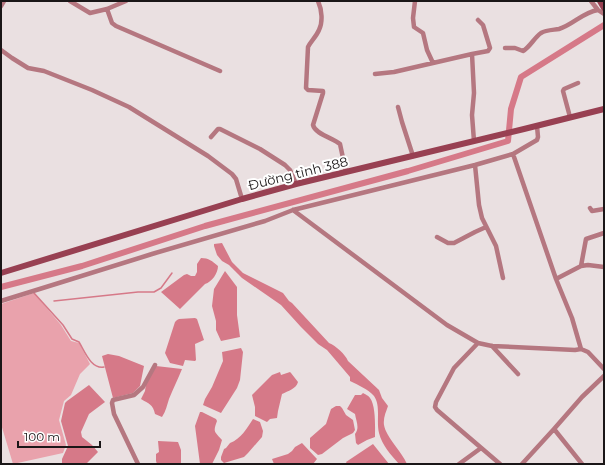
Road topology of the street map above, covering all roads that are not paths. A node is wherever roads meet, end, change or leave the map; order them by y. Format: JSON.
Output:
{"nodes":[{"id":1,"x":4,"y":1,"type":"edge"},
{"id":2,"x":70,"y":1,"type":"edge"},
{"id":3,"x":126,"y":1,"type":"edge"},
{"id":4,"x":318,"y":1,"type":"edge"},
{"id":5,"x":415,"y":1,"type":"edge"},
{"id":6,"x":591,"y":1,"type":"edge"},
{"id":7,"x":600,"y":1,"type":"edge"},
{"id":8,"x":1,"y":6,"type":"edge"},
{"id":9,"x":107,"y":9,"type":"junction"},
{"id":10,"x":601,"y":9,"type":"edge"},
{"id":11,"x":604,"y":14,"type":"edge"},
{"id":12,"x":478,"y":20,"type":"dead end"},
{"id":13,"x":505,"y":48,"type":"dead end"},
{"id":14,"x":1,"y":50,"type":"edge"},
{"id":15,"x":472,"y":54,"type":"junction"},
{"id":16,"x":433,"y":62,"type":"junction"},
{"id":17,"x":220,"y":71,"type":"dead end"},
{"id":18,"x":375,"y":74,"type":"dead end"},
{"id":19,"x":578,"y":83,"type":"dead end"},
{"id":20,"x":398,"y":107,"type":"dead end"},
{"id":21,"x":604,"y":109,"type":"edge"},
{"id":22,"x":570,"y":117,"type":"junction"},
{"id":23,"x":537,"y":126,"type":"junction"},
{"id":24,"x":211,"y":137,"type":"dead end"},
{"id":25,"x":474,"y":141,"type":"junction"},
{"id":26,"x":513,"y":154,"type":"junction"},
{"id":27,"x":413,"y":156,"type":"junction"},
{"id":28,"x":475,"y":165,"type":"junction"},
{"id":29,"x":346,"y":172,"type":"junction"},
{"id":30,"x":296,"y":184,"type":"junction"},
{"id":31,"x":242,"y":199,"type":"junction"},
{"id":32,"x":590,"y":208,"type":"dead end"},
{"id":33,"x":604,"y":208,"type":"edge"},
{"id":34,"x":293,"y":210,"type":"junction"},
{"id":35,"x":486,"y":227,"type":"junction"},
{"id":36,"x":604,"y":233,"type":"edge"},
{"id":37,"x":437,"y":237,"type":"dead end"},
{"id":38,"x":581,"y":266,"type":"junction"},
{"id":39,"x":604,"y":267,"type":"edge"},
{"id":40,"x":1,"y":273,"type":"edge"},
{"id":41,"x":503,"y":278,"type":"dead end"},
{"id":42,"x":556,"y":279,"type":"junction"},
{"id":43,"x":1,"y":301,"type":"edge"},
{"id":44,"x":478,"y":343,"type":"junction"},
{"id":45,"x":492,"y":346,"type":"junction"},
{"id":46,"x":581,"y":349,"type":"junction"},
{"id":47,"x":155,"y":365,"type":"dead end"},
{"id":48,"x":604,"y":369,"type":"edge"},
{"id":49,"x":518,"y":374,"type":"dead end"},
{"id":50,"x":604,"y":376,"type":"edge"},
{"id":51,"x":554,"y":429,"type":"junction"},
{"id":52,"x":481,"y":448,"type":"junction"},
{"id":53,"x":138,"y":464,"type":"edge"},
{"id":54,"x":459,"y":464,"type":"edge"},
{"id":55,"x":500,"y":464,"type":"edge"},
{"id":56,"x":522,"y":464,"type":"edge"},
{"id":57,"x":582,"y":464,"type":"edge"}],
"edges":[{"from":1,"to":8,"type":"street"},
{"from":2,"to":9,"type":"street"},
{"from":3,"to":9,"type":"street"},
{"from":4,"to":29,"type":"street"},
{"from":5,"to":16,"type":"street"},
{"from":6,"to":10,"type":"street"},
{"from":7,"to":10,"type":"main road"},
{"from":9,"to":17,"type":"street"},
{"from":10,"to":11,"type":"street"},
{"from":10,"to":13,"type":"street"},
{"from":12,"to":15,"type":"street"},
{"from":14,"to":31,"type":"street"},
{"from":15,"to":16,"type":"street"},
{"from":15,"to":25,"type":"street"},
{"from":16,"to":18,"type":"street"},
{"from":19,"to":22,"type":"street"},
{"from":20,"to":27,"type":"street"},
{"from":21,"to":22,"type":"main road","name":"Đường tỉnh 388"},
{"from":22,"to":23,"type":"main road","name":"Đường tỉnh 388"},
{"from":23,"to":25,"type":"main road","name":"Đường tỉnh 388"},
{"from":23,"to":26,"type":"street"},
{"from":24,"to":30,"type":"street"},
{"from":25,"to":27,"type":"main road","name":"Đường tỉnh 388"},
{"from":26,"to":28,"type":"street"},
{"from":26,"to":42,"type":"street"},
{"from":27,"to":29,"type":"main road","name":"Đường tỉnh 388"},
{"from":28,"to":34,"type":"street"},
{"from":28,"to":35,"type":"street"},
{"from":29,"to":30,"type":"main road","name":"Đường tỉnh 388"},
{"from":30,"to":31,"type":"main road","name":"Đường tỉnh 388"},
{"from":31,"to":40,"type":"main road","name":"Đường tỉnh 388"},
{"from":32,"to":33,"type":"street"},
{"from":34,"to":43,"type":"street"},
{"from":34,"to":44,"type":"street"},
{"from":35,"to":37,"type":"street"},
{"from":35,"to":41,"type":"street"},
{"from":36,"to":38,"type":"street"},
{"from":38,"to":39,"type":"street"},
{"from":38,"to":42,"type":"street"},
{"from":42,"to":46,"type":"street"},
{"from":44,"to":45,"type":"street"},
{"from":44,"to":52,"type":"street"},
{"from":45,"to":46,"type":"street"},
{"from":45,"to":49,"type":"street"},
{"from":46,"to":48,"type":"street"},
{"from":47,"to":53,"type":"street"},
{"from":50,"to":51,"type":"street"},
{"from":51,"to":56,"type":"street"},
{"from":51,"to":57,"type":"street"},
{"from":52,"to":54,"type":"street"},
{"from":52,"to":55,"type":"street"}]}
